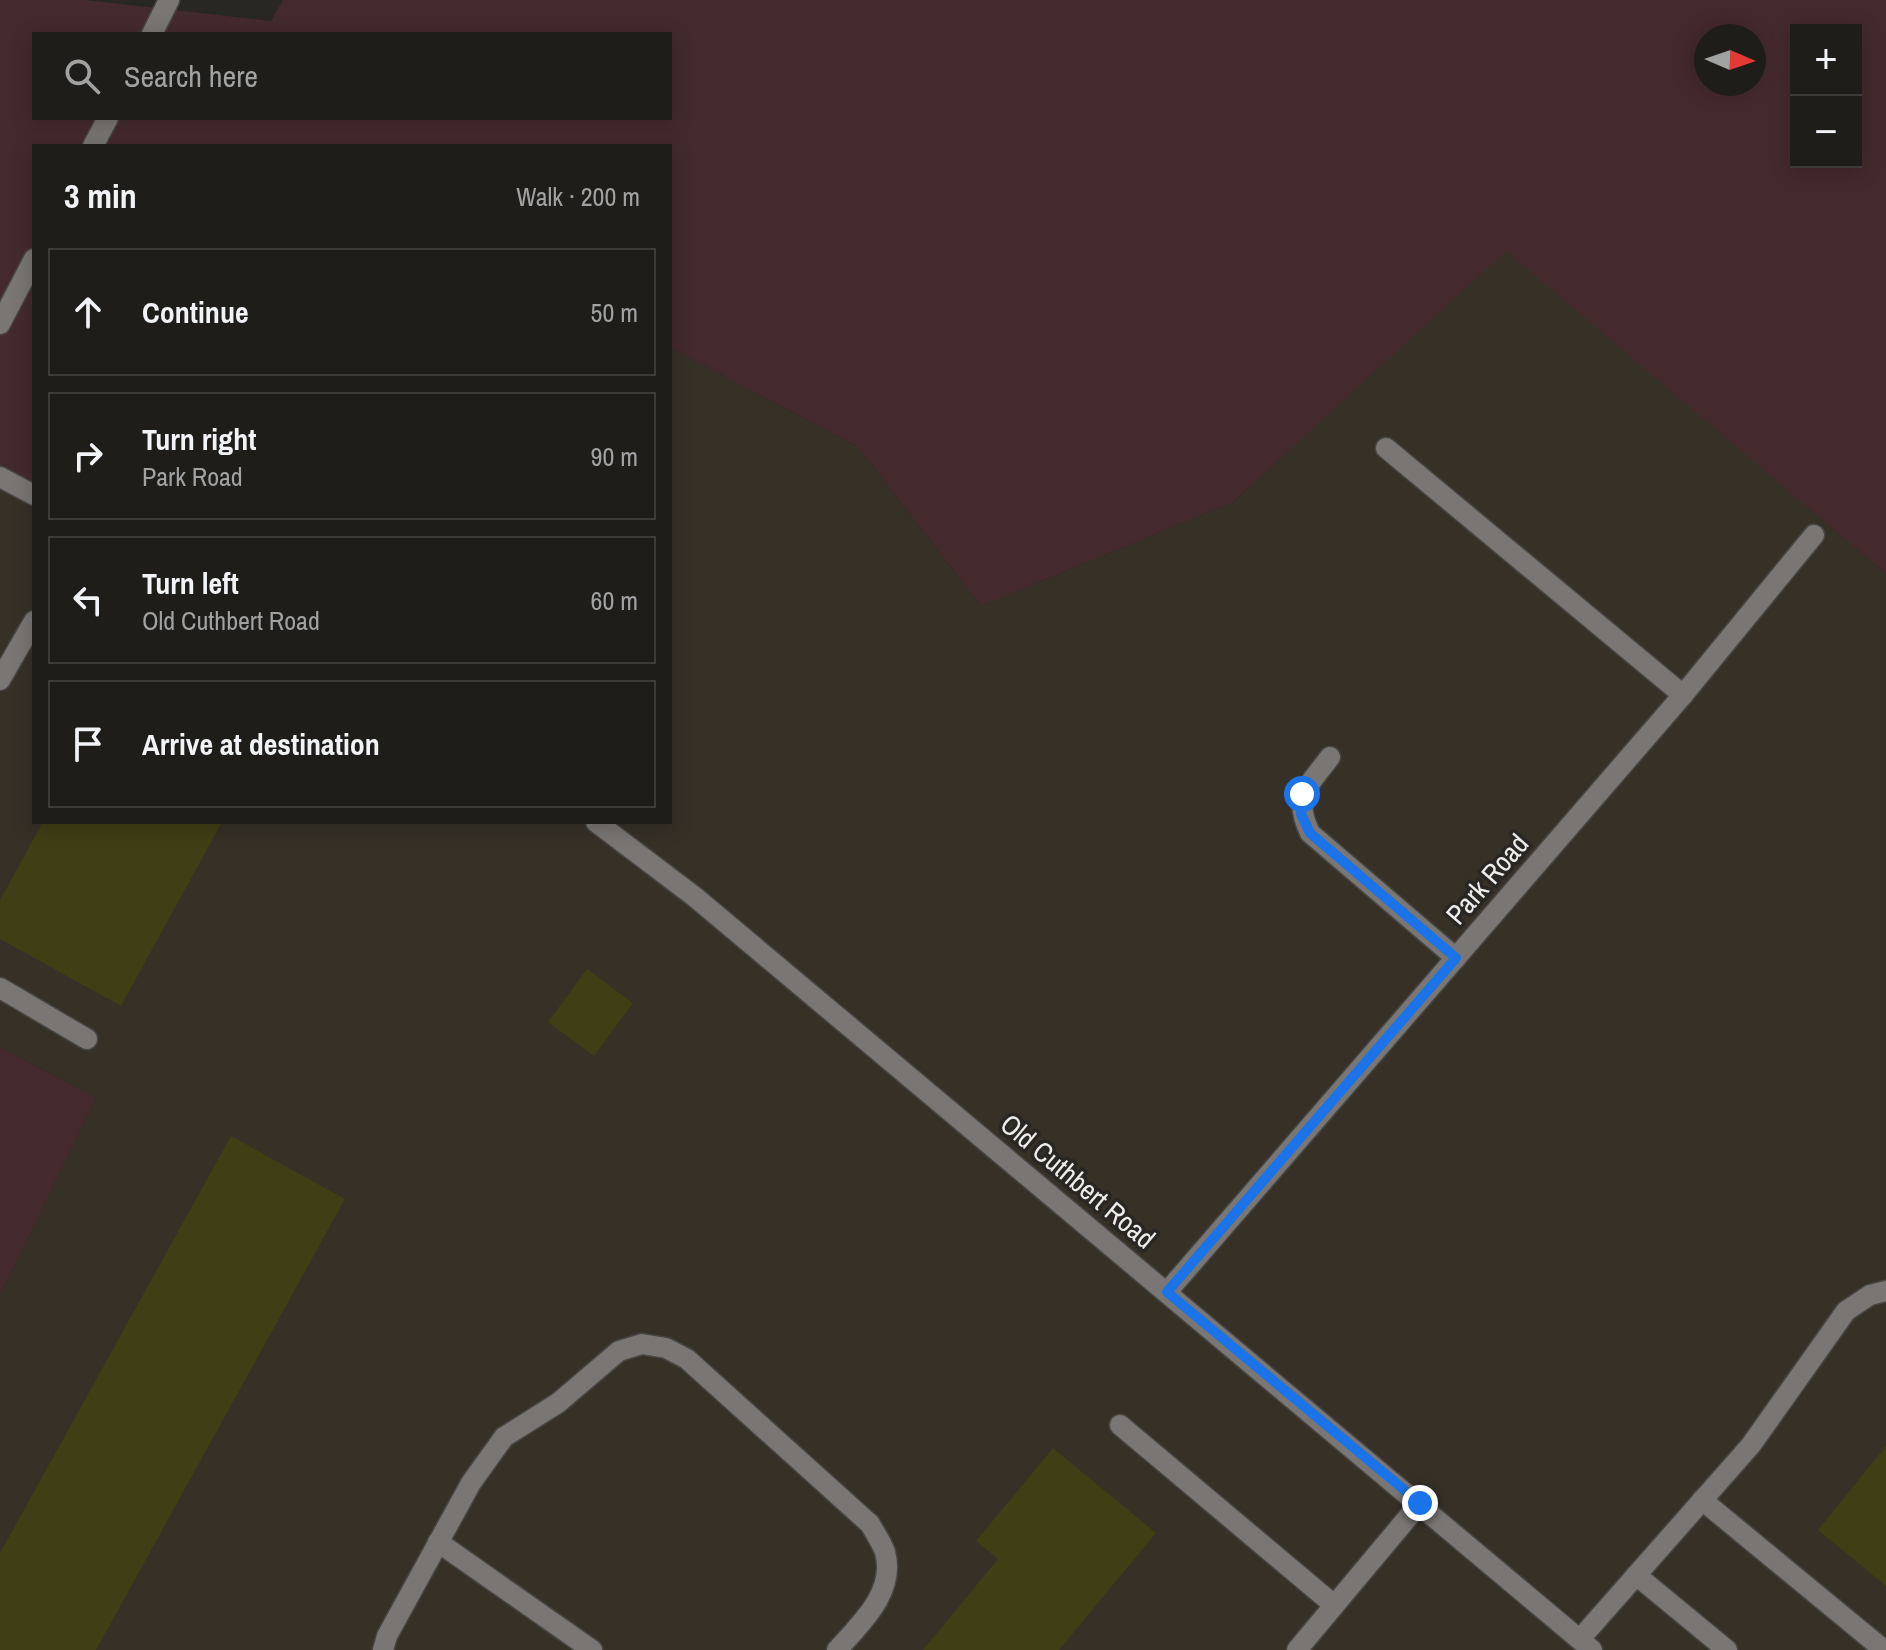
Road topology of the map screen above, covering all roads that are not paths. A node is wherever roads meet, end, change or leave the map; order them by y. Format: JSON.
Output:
{"nodes":[{"id":1,"x":169,"y":0,"type":"edge"},
{"id":2,"x":153,"y":32,"type":"edge"},
{"id":3,"x":107,"y":120,"type":"edge"},
{"id":4,"x":94,"y":144,"type":"edge"},
{"id":5,"x":32,"y":263,"type":"edge"},
{"id":6,"x":0,"y":324,"type":"edge"},
{"id":7,"x":1386,"y":448,"type":"dead end"},
{"id":8,"x":0,"y":477,"type":"edge"},
{"id":9,"x":32,"y":494,"type":"edge"},
{"id":10,"x":1814,"y":535,"type":"dead end"},
{"id":11,"x":32,"y":624,"type":"edge"},
{"id":12,"x":0,"y":680,"type":"edge"},
{"id":13,"x":1683,"y":695,"type":"junction"},
{"id":14,"x":1330,"y":757,"type":"dead end"},
{"id":15,"x":599,"y":824,"type":"edge"},
{"id":16,"x":1456,"y":958,"type":"junction"},
{"id":17,"x":0,"y":988,"type":"edge"},
{"id":18,"x":87,"y":1039,"type":"dead end"},
{"id":19,"x":1886,"y":1291,"type":"edge"},
{"id":20,"x":1167,"y":1292,"type":"junction"},
{"id":21,"x":1120,"y":1425,"type":"dead end"},
{"id":22,"x":1702,"y":1500,"type":"junction"},
{"id":23,"x":1420,"y":1503,"type":"junction"},
{"id":24,"x":438,"y":1542,"type":"junction"},
{"id":25,"x":1636,"y":1575,"type":"junction"},
{"id":26,"x":1334,"y":1605,"type":"junction"},
{"id":27,"x":1586,"y":1645,"type":"edge"},
{"id":28,"x":383,"y":1650,"type":"edge"},
{"id":29,"x":592,"y":1650,"type":"edge"},
{"id":30,"x":837,"y":1650,"type":"edge"},
{"id":31,"x":1297,"y":1650,"type":"edge"},
{"id":32,"x":1727,"y":1650,"type":"edge"},
{"id":33,"x":1884,"y":1650,"type":"edge"}],
"edges":[{"from":1,"to":2,"type":"street"},
{"from":3,"to":4,"type":"street"},
{"from":5,"to":6,"type":"street"},
{"from":7,"to":13,"type":"street"},
{"from":8,"to":9,"type":"street"},
{"from":10,"to":13,"type":"street","name":"Park Road"},
{"from":11,"to":12,"type":"street"},
{"from":13,"to":16,"type":"street","name":"Park Road"},
{"from":14,"to":16,"type":"street"},
{"from":15,"to":20,"type":"street","name":"Old Cuthbert Road"},
{"from":16,"to":20,"type":"street","name":"Park Road"},
{"from":17,"to":18,"type":"street"},
{"from":19,"to":22,"type":"street"},
{"from":20,"to":23,"type":"street","name":"Old Cuthbert Road"},
{"from":21,"to":26,"type":"street"},
{"from":22,"to":25,"type":"street"},
{"from":22,"to":33,"type":"street"},
{"from":23,"to":26,"type":"street"},
{"from":23,"to":27,"type":"street","name":"Old Cuthbert Road"},
{"from":24,"to":28,"type":"street"},
{"from":24,"to":29,"type":"street"},
{"from":24,"to":30,"type":"street"},
{"from":25,"to":27,"type":"street"},
{"from":25,"to":32,"type":"street"},
{"from":26,"to":31,"type":"street"}]}
